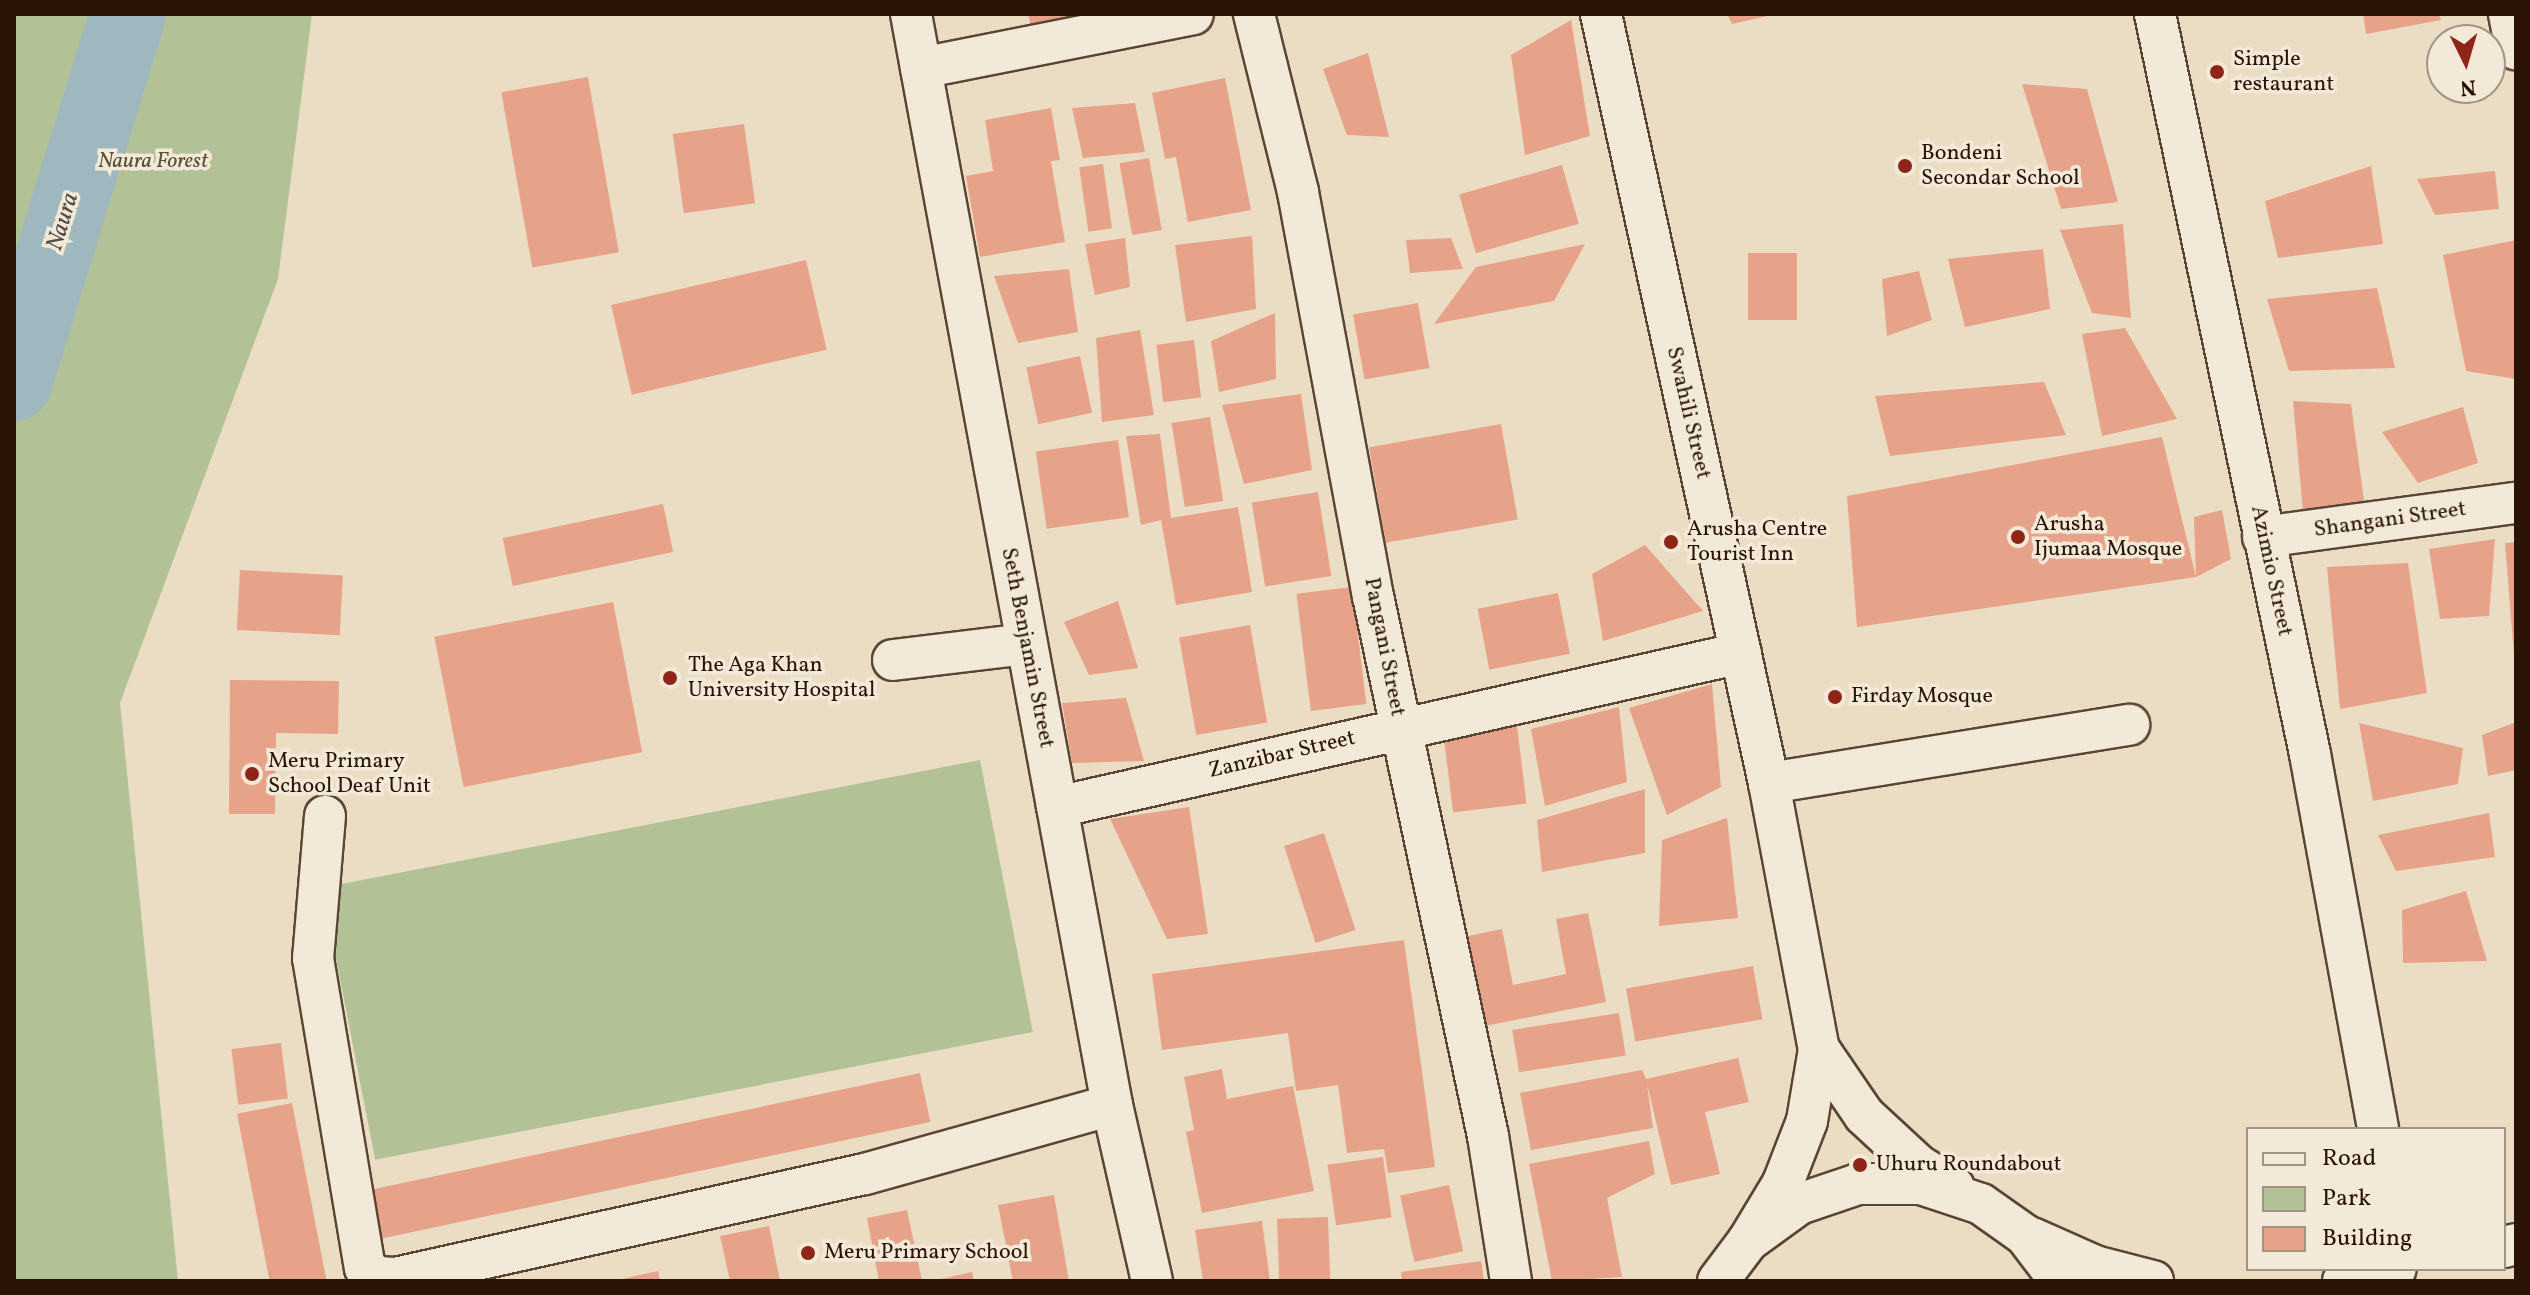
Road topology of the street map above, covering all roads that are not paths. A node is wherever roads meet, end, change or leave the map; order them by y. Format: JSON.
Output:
{"nodes":[{"id":1,"x":911,"y":14,"type":"edge"},
{"id":2,"x":1193,"y":14,"type":"edge"},
{"id":3,"x":1254,"y":14,"type":"edge"},
{"id":4,"x":1601,"y":14,"type":"edge"},
{"id":5,"x":2155,"y":14,"type":"edge"},
{"id":6,"x":2509,"y":14,"type":"edge"},
{"id":7,"x":2516,"y":49,"type":"edge"},
{"id":8,"x":921,"y":68,"type":"junction"},
{"id":9,"x":2516,"y":503,"type":"edge"},
{"id":10,"x":2263,"y":537,"type":"junction"},
{"id":11,"x":1025,"y":644,"type":"junction"},
{"id":12,"x":1741,"y":653,"type":"junction"},
{"id":13,"x":893,"y":660,"type":"dead end"},
{"id":14,"x":2129,"y":725,"type":"dead end"},
{"id":15,"x":1401,"y":727,"type":"junction"},
{"id":16,"x":1769,"y":783,"type":"junction"},
{"id":17,"x":1057,"y":807,"type":"junction"},
{"id":18,"x":325,"y":816,"type":"dead end"},
{"id":19,"x":1819,"y":1049,"type":"junction"},
{"id":20,"x":1112,"y":1105,"type":"junction"},
{"id":21,"x":2378,"y":1127,"type":"edge"},
{"id":22,"x":1981,"y":1204,"type":"junction"},
{"id":23,"x":2025,"y":1235,"type":"junction"},
{"id":24,"x":1748,"y":1241,"type":"junction"},
{"id":25,"x":2387,"y":1271,"type":"edge"},
{"id":26,"x":1152,"y":1281,"type":"edge"},
{"id":27,"x":1511,"y":1281,"type":"edge"},
{"id":28,"x":1718,"y":1281,"type":"edge"},
{"id":29,"x":2060,"y":1281,"type":"edge"},
{"id":30,"x":2153,"y":1281,"type":"edge"},
{"id":31,"x":2343,"y":1281,"type":"edge"}],
"edges":[{"from":1,"to":8,"type":"street","name":"Seth Benjamin Street"},
{"from":2,"to":8,"type":"street"},
{"from":3,"to":15,"type":"street","name":"Pangani Street"},
{"from":4,"to":12,"type":"street","name":"Swahili Street"},
{"from":5,"to":10,"type":"street","name":"Azimio Street"},
{"from":6,"to":7,"type":"street"},
{"from":8,"to":11,"type":"street","name":"Seth Benjamin Street"},
{"from":9,"to":10,"type":"street","name":"Shangani Street"},
{"from":10,"to":21,"type":"street","name":"Azimio Street"},
{"from":11,"to":13,"type":"street"},
{"from":11,"to":17,"type":"street","name":"Seth Benjamin Street"},
{"from":12,"to":15,"type":"street","name":"Zanzibar Street"},
{"from":12,"to":16,"type":"street","name":"Swahili Street"},
{"from":14,"to":16,"type":"street"},
{"from":15,"to":17,"type":"street","name":"Zanzibar Street"},
{"from":15,"to":27,"type":"street","name":"Pangani Street"},
{"from":16,"to":19,"type":"street","name":"Swahili Street"},
{"from":17,"to":20,"type":"street","name":"Seth Benjamin Street"},
{"from":18,"to":20,"type":"street"},
{"from":19,"to":22,"type":"street","name":"Swahili Street"},
{"from":19,"to":24,"type":"street","name":"Swahili Street"},
{"from":20,"to":26,"type":"street","name":"Seth Benjamin Street"},
{"from":22,"to":23,"type":"street"},
{"from":22,"to":24,"type":"street"},
{"from":23,"to":29,"type":"street"},
{"from":23,"to":30,"type":"street"},
{"from":24,"to":28,"type":"street"},
{"from":25,"to":31,"type":"street"}]}
